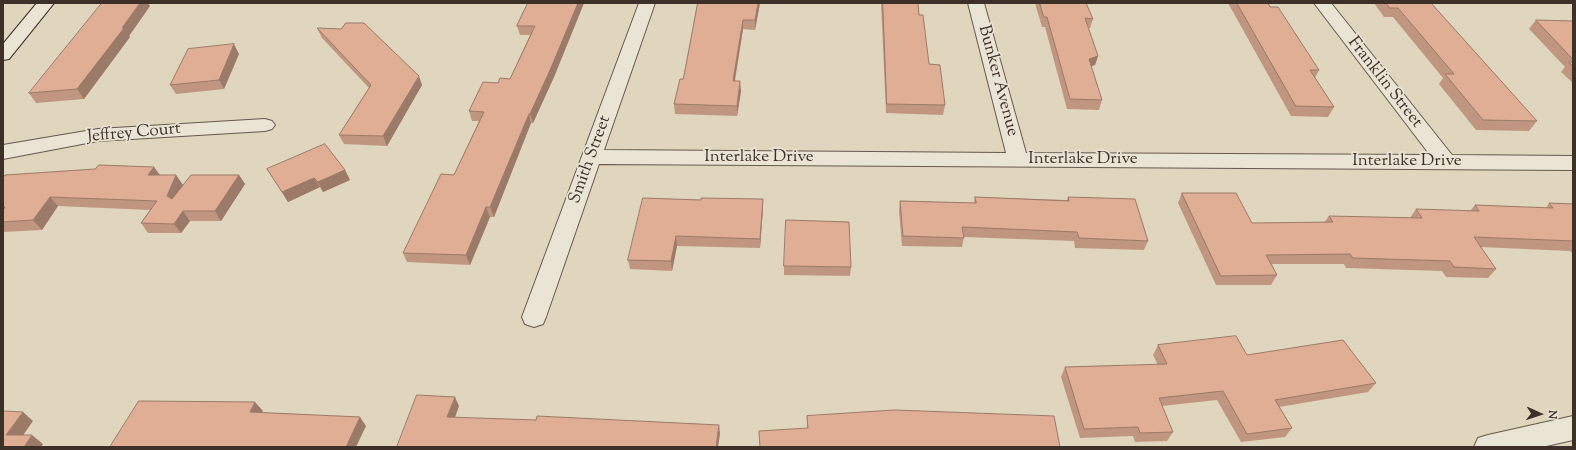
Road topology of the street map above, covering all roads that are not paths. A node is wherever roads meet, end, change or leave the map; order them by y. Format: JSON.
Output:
{"nodes":[{"id":1,"x":46,"y":3,"type":"edge"},
{"id":2,"x":647,"y":3,"type":"edge"},
{"id":3,"x":976,"y":3,"type":"edge"},
{"id":4,"x":1322,"y":3,"type":"edge"},
{"id":5,"x":3,"y":55,"type":"edge"},
{"id":6,"x":265,"y":125,"type":"dead end"},
{"id":7,"x":3,"y":152,"type":"edge"},
{"id":8,"x":592,"y":157,"type":"junction"},
{"id":9,"x":1018,"y":159,"type":"junction"},
{"id":10,"x":1446,"y":162,"type":"junction"},
{"id":11,"x":1573,"y":163,"type":"edge"},
{"id":12,"x":534,"y":317,"type":"dead end"},
{"id":13,"x":1573,"y":428,"type":"edge"},
{"id":14,"x":1488,"y":447,"type":"edge"}],
"edges":[{"from":1,"to":5,"type":"street"},
{"from":2,"to":8,"type":"street","name":"Smith Street"},
{"from":3,"to":9,"type":"street","name":"Bunker Avenue"},
{"from":4,"to":10,"type":"street","name":"Franklin Street"},
{"from":6,"to":7,"type":"street","name":"Jeffrey Court"},
{"from":8,"to":9,"type":"street","name":"Interlake Drive"},
{"from":8,"to":12,"type":"street","name":"Smith Street"},
{"from":9,"to":10,"type":"street","name":"Interlake Drive"},
{"from":10,"to":11,"type":"street","name":"Interlake Drive"},
{"from":13,"to":14,"type":"street"}]}
